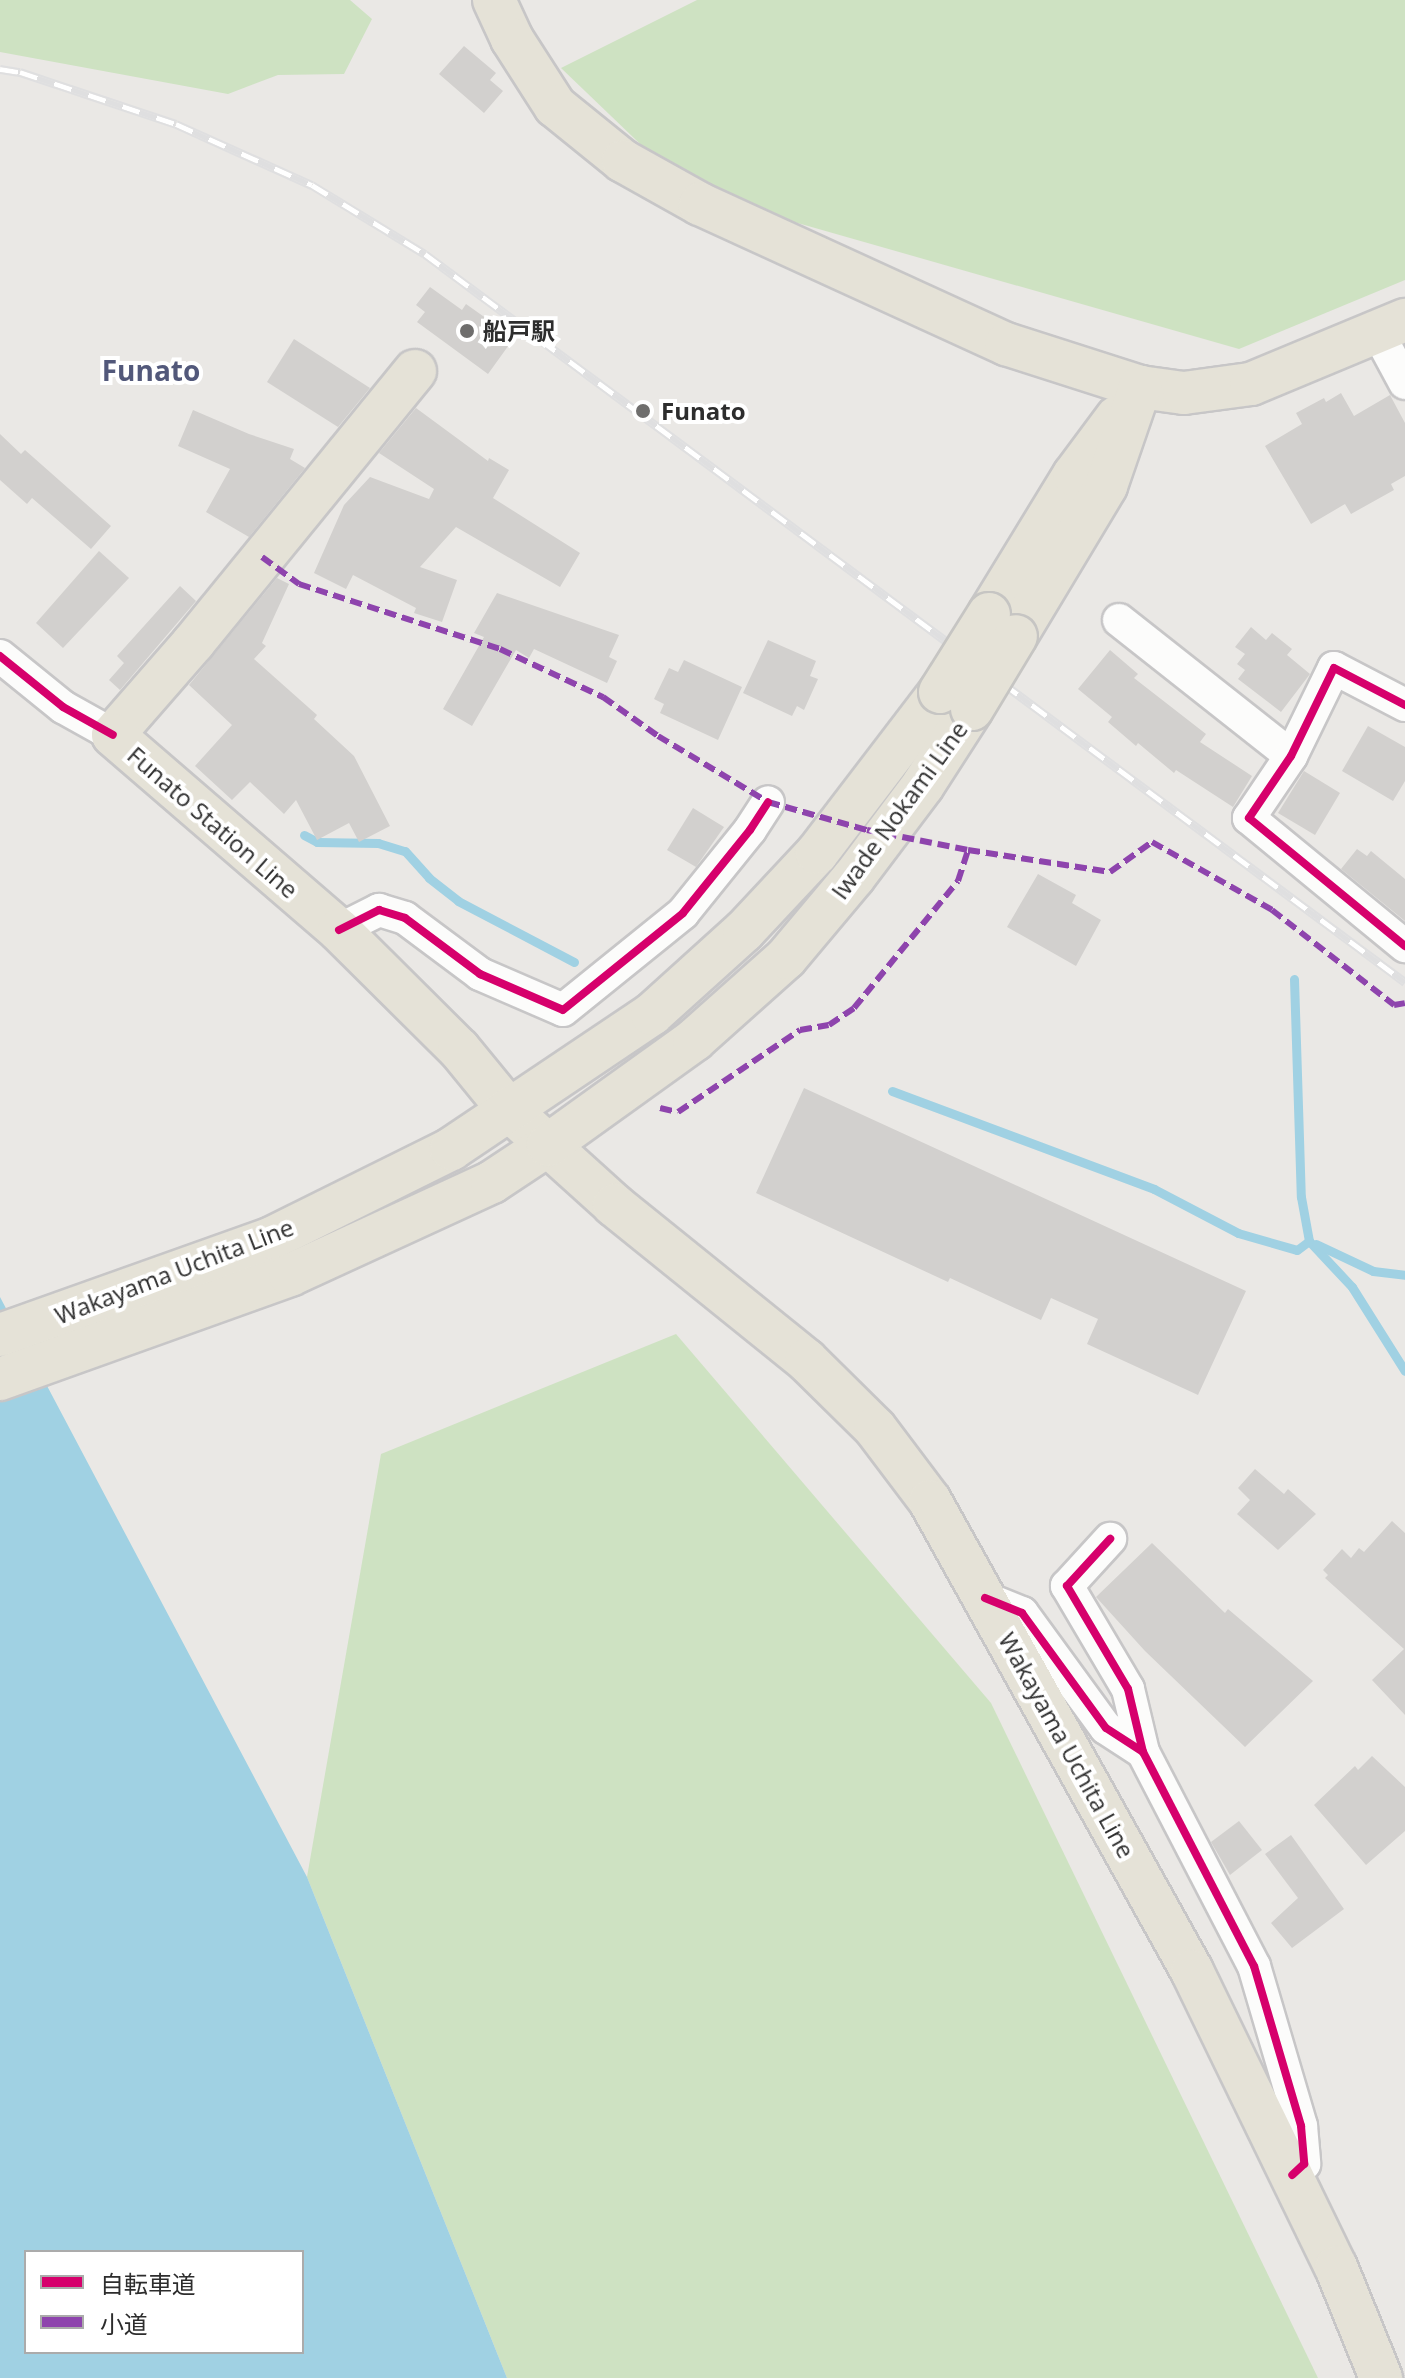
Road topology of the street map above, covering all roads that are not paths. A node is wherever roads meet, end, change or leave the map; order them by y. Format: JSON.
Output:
{"nodes":[{"id":1,"x":494,"y":0,"type":"edge"},
{"id":2,"x":1391,"y":326,"type":"edge"},
{"id":3,"x":415,"y":371,"type":"dead end"},
{"id":4,"x":1405,"y":383,"type":"edge"},
{"id":5,"x":1140,"y":387,"type":"junction"},
{"id":6,"x":1119,"y":620,"type":"dead end"},
{"id":7,"x":0,"y":656,"type":"edge"},
{"id":8,"x":956,"y":700,"type":"junction"},
{"id":9,"x":1405,"y":705,"type":"edge"},
{"id":10,"x":113,"y":735,"type":"junction"},
{"id":11,"x":1291,"y":756,"type":"junction"},
{"id":12,"x":768,"y":802,"type":"dead end"},
{"id":13,"x":339,"y":930,"type":"junction"},
{"id":14,"x":1405,"y":946,"type":"edge"},
{"id":15,"x":509,"y":1110,"type":"junction"},
{"id":16,"x":548,"y":1145,"type":"junction"},
{"id":17,"x":0,"y":1335,"type":"edge"},
{"id":18,"x":0,"y":1379,"type":"edge"},
{"id":19,"x":1110,"y":1539,"type":"dead end"},
{"id":20,"x":985,"y":1598,"type":"junction"},
{"id":21,"x":1143,"y":1752,"type":"junction"},
{"id":22,"x":1292,"y":2175,"type":"junction"},
{"id":23,"x":1381,"y":2378,"type":"edge"}],
"edges":[{"from":1,"to":5,"type":"main road"},
{"from":2,"to":4,"type":"street"},
{"from":2,"to":5,"type":"main road"},
{"from":3,"to":10,"type":"main road","name":"Funato Station Line"},
{"from":5,"to":8,"type":"main road","name":"Iwade Nokami Line","bridge":true},
{"from":6,"to":11,"type":"street"},
{"from":7,"to":10,"type":"street"},
{"from":8,"to":15,"type":"main road","name":"Iwade Nokami Line"},
{"from":8,"to":16,"type":"main road","name":"Iwade Nokami Line"},
{"from":9,"to":11,"type":"street"},
{"from":10,"to":13,"type":"main road","name":"Funato Station Line"},
{"from":11,"to":14,"type":"street"},
{"from":12,"to":13,"type":"street"},
{"from":13,"to":15,"type":"main road","name":"Funato Station Line"},
{"from":15,"to":16,"type":"main road","name":"Wakayama Uchita Line"},
{"from":15,"to":17,"type":"main road","name":"Wakayama Uchita Line"},
{"from":16,"to":18,"type":"main road","name":"Wakayama Uchita Line"},
{"from":16,"to":20,"type":"main road","name":"Wakayama Uchita Line"},
{"from":19,"to":21,"type":"street"},
{"from":20,"to":21,"type":"street"},
{"from":20,"to":22,"type":"main road","name":"Wakayama Uchita Line"},
{"from":21,"to":22,"type":"street"},
{"from":22,"to":23,"type":"main road","name":"Wakayama Uchita Line"}]}
